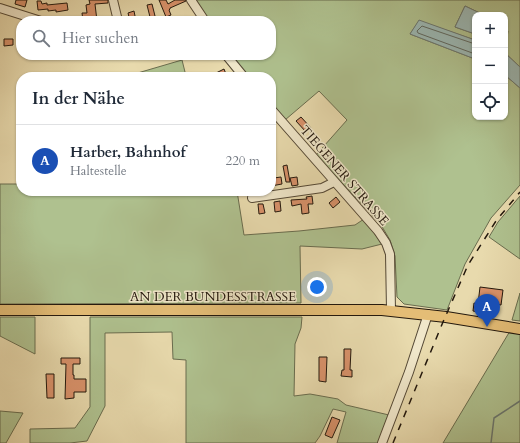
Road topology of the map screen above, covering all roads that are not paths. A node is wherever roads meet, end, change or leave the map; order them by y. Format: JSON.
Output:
{"nodes":[{"id":1,"x":1,"y":0,"type":"edge"},
{"id":2,"x":113,"y":0,"type":"edge"},
{"id":3,"x":191,"y":0,"type":"edge"},
{"id":4,"x":0,"y":4,"type":"edge"},
{"id":5,"x":0,"y":8,"type":"edge"},
{"id":6,"x":25,"y":16,"type":"edge"},
{"id":7,"x":117,"y":16,"type":"edge"},
{"id":8,"x":202,"y":16,"type":"edge"},
{"id":9,"x":230,"y":60,"type":"edge"},
{"id":10,"x":240,"y":72,"type":"edge"},
{"id":11,"x":276,"y":115,"type":"edge"},
{"id":12,"x":334,"y":182,"type":"junction"},
{"id":13,"x":276,"y":195,"type":"edge"},
{"id":14,"x":266,"y":196,"type":"edge"},
{"id":15,"x":252,"y":198,"type":"dead end"},
{"id":16,"x":0,"y":310,"type":"edge"},
{"id":17,"x":391,"y":310,"type":"junction"},
{"id":18,"x":428,"y":314,"type":"junction"},
{"id":19,"x":520,"y":329,"type":"edge"},
{"id":20,"x":382,"y":443,"type":"edge"}],
"edges":[{"from":1,"to":4,"type":"street"},
{"from":2,"to":7,"type":"street"},
{"from":3,"to":8,"type":"street"},
{"from":5,"to":6,"type":"street"},
{"from":9,"to":10,"type":"street"},
{"from":11,"to":12,"type":"street","name":"TIEGENER STRASSE"},
{"from":12,"to":13,"type":"street"},
{"from":12,"to":17,"type":"street","name":"TIEGENER STRASSE"},
{"from":14,"to":15,"type":"street"},
{"from":16,"to":17,"type":"main road","name":"AN DER BUNDESSTRASSE"},
{"from":17,"to":18,"type":"main road","name":"AN DER BUNDESSTRASSE"},
{"from":18,"to":19,"type":"main road","name":"AN DER BUNDESSTRASSE"},
{"from":18,"to":20,"type":"street"}]}
